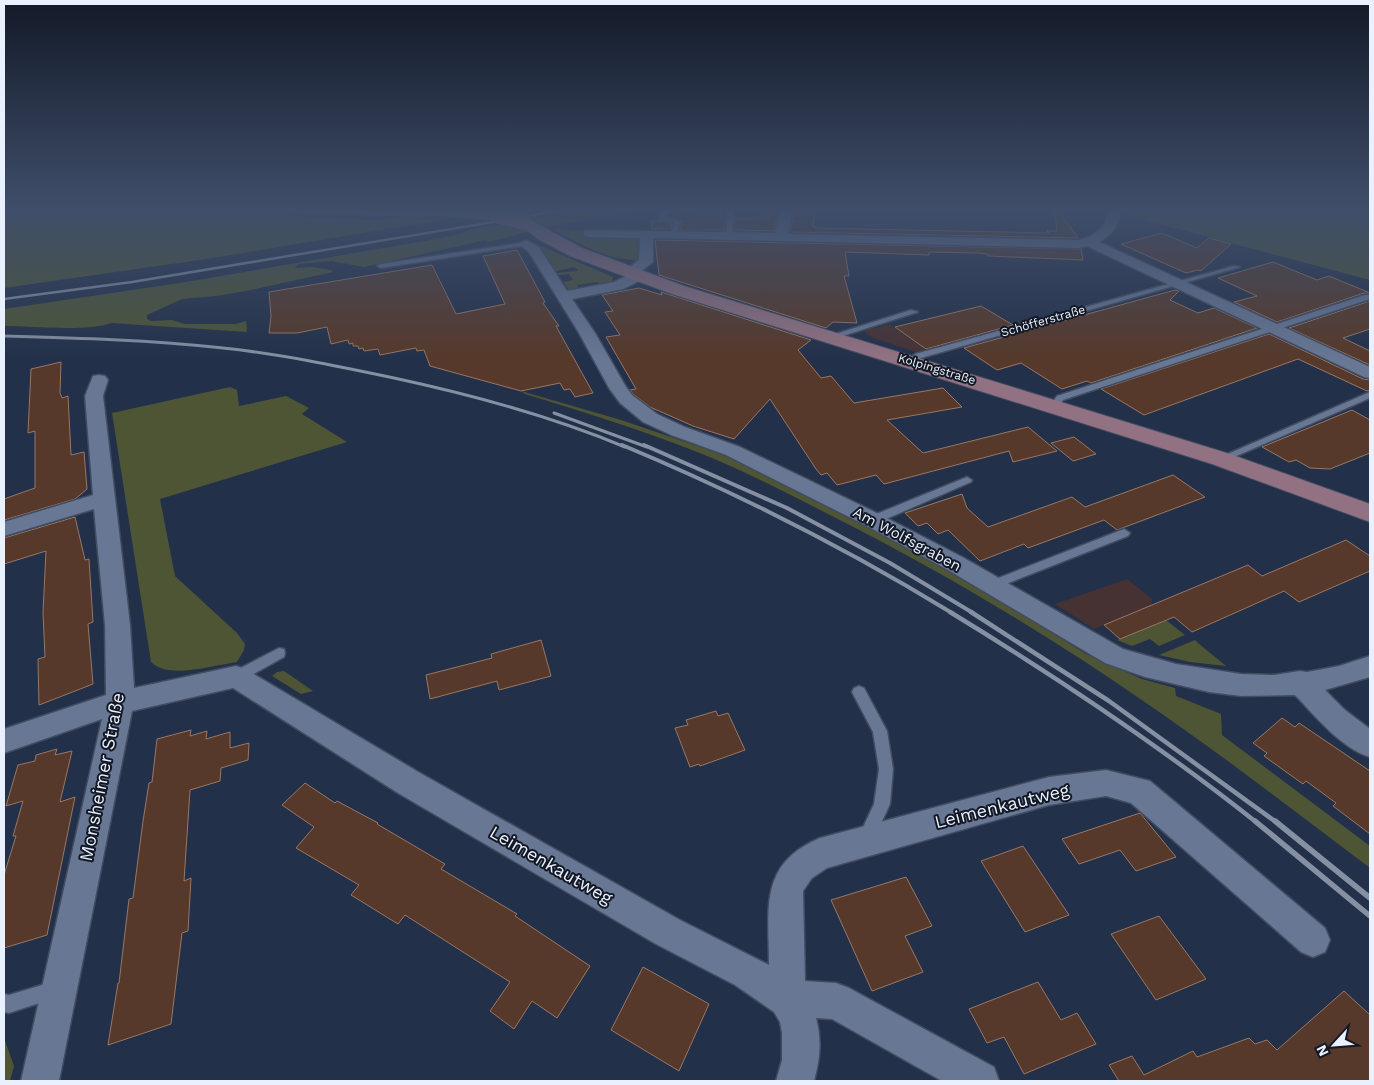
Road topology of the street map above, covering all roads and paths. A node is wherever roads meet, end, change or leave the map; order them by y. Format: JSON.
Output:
{"nodes":[{"id":1,"x":423,"y":260,"type":"edge"},
{"id":2,"x":540,"y":260,"type":"edge"},
{"id":3,"x":596,"y":260,"type":"edge"},
{"id":4,"x":646,"y":260,"type":"edge"},
{"id":5,"x":1127,"y":260,"type":"edge"},
{"id":6,"x":381,"y":266,"type":"dead end"},
{"id":7,"x":1236,"y":267,"type":"dead end"},
{"id":8,"x":633,"y":274,"type":"junction"},
{"id":9,"x":1177,"y":283,"type":"junction"},
{"id":10,"x":564,"y":296,"type":"junction"},
{"id":11,"x":1368,"y":298,"type":"dead end"},
{"id":12,"x":914,"y":312,"type":"dead end"},
{"id":13,"x":1275,"y":328,"type":"junction"},
{"id":14,"x":830,"y":337,"type":"junction"},
{"id":15,"x":912,"y":362,"type":"junction"},
{"id":16,"x":1370,"y":373,"type":"edge"},
{"id":17,"x":99,"y":380,"type":"dead end"},
{"id":18,"x":1370,"y":395,"type":"edge"},
{"id":19,"x":1055,"y":406,"type":"junction"},
{"id":20,"x":1221,"y":459,"type":"junction"},
{"id":21,"x":967,"y":480,"type":"dead end"},
{"id":22,"x":104,"y":499,"type":"junction"},
{"id":23,"x":1370,"y":512,"type":"edge"},
{"id":24,"x":873,"y":520,"type":"junction"},
{"id":25,"x":4,"y":528,"type":"edge"},
{"id":26,"x":1124,"y":533,"type":"dead end"},
{"id":27,"x":992,"y":585,"type":"junction"},
{"id":28,"x":279,"y":653,"type":"dead end"},
{"id":29,"x":1370,"y":666,"type":"edge"},
{"id":30,"x":236,"y":677,"type":"junction"},
{"id":31,"x":1300,"y":682,"type":"junction"},
{"id":32,"x":859,"y":692,"type":"dead end"},
{"id":33,"x":120,"y":702,"type":"junction"},
{"id":34,"x":4,"y":741,"type":"edge"},
{"id":35,"x":1370,"y":745,"type":"edge"},
{"id":36,"x":863,"y":844,"type":"junction"},
{"id":37,"x":1312,"y":940,"type":"dead end"},
{"id":38,"x":58,"y":989,"type":"junction"},
{"id":39,"x":788,"y":999,"type":"junction"},
{"id":40,"x":4,"y":1004,"type":"edge"},
{"id":41,"x":40,"y":1081,"type":"edge"},
{"id":42,"x":795,"y":1081,"type":"edge"},
{"id":43,"x":980,"y":1081,"type":"edge"}],
"edges":[{"from":1,"to":6,"type":"lane"},
{"from":2,"to":10,"type":"street","name":"Am Wolfsgraben"},
{"from":3,"to":8,"type":"main road","name":"Kolpingstraße"},
{"from":4,"to":8,"type":"street"},
{"from":5,"to":9,"type":"street"},
{"from":7,"to":9,"type":"lane","name":"Schöfferstraße"},
{"from":8,"to":10,"type":"street"},
{"from":8,"to":14,"type":"main road","name":"Kolpingstraße"},
{"from":9,"to":13,"type":"street"},
{"from":9,"to":15,"type":"lane","name":"Schöfferstraße"},
{"from":10,"to":24,"type":"street","name":"Am Wolfsgraben"},
{"from":11,"to":13,"type":"lane"},
{"from":12,"to":14,"type":"lane"},
{"from":13,"to":16,"type":"street"},
{"from":13,"to":19,"type":"lane"},
{"from":14,"to":15,"type":"main road","name":"Kolpingstraße"},
{"from":15,"to":19,"type":"main road","name":"Kolpingstraße"},
{"from":17,"to":22,"type":"street","name":"Monsheimer Straße"},
{"from":18,"to":20,"type":"lane"},
{"from":19,"to":20,"type":"main road","name":"Kolpingstraße"},
{"from":20,"to":23,"type":"main road","name":"Kolpingstraße"},
{"from":21,"to":24,"type":"lane"},
{"from":22,"to":25,"type":"street"},
{"from":22,"to":33,"type":"street","name":"Monsheimer Straße"},
{"from":24,"to":27,"type":"street","name":"Am Wolfsgraben"},
{"from":26,"to":27,"type":"lane"},
{"from":27,"to":31,"type":"street","name":"Am Wolfsgraben"},
{"from":28,"to":30,"type":"lane"},
{"from":29,"to":31,"type":"street","name":"Am Wolfsgraben"},
{"from":30,"to":33,"type":"street"},
{"from":30,"to":39,"type":"street","name":"Leimenkautweg"},
{"from":31,"to":35,"type":"street"},
{"from":32,"to":36,"type":"lane"},
{"from":33,"to":34,"type":"street"},
{"from":33,"to":38,"type":"street","name":"Monsheimer Straße"},
{"from":36,"to":37,"type":"street","name":"Leimenkautweg"},
{"from":36,"to":39,"type":"street","name":"Leimenkautweg"},
{"from":38,"to":40,"type":"lane"},
{"from":38,"to":41,"type":"street","name":"Monsheimer Straße"},
{"from":39,"to":42,"type":"street"},
{"from":39,"to":43,"type":"street"}]}
